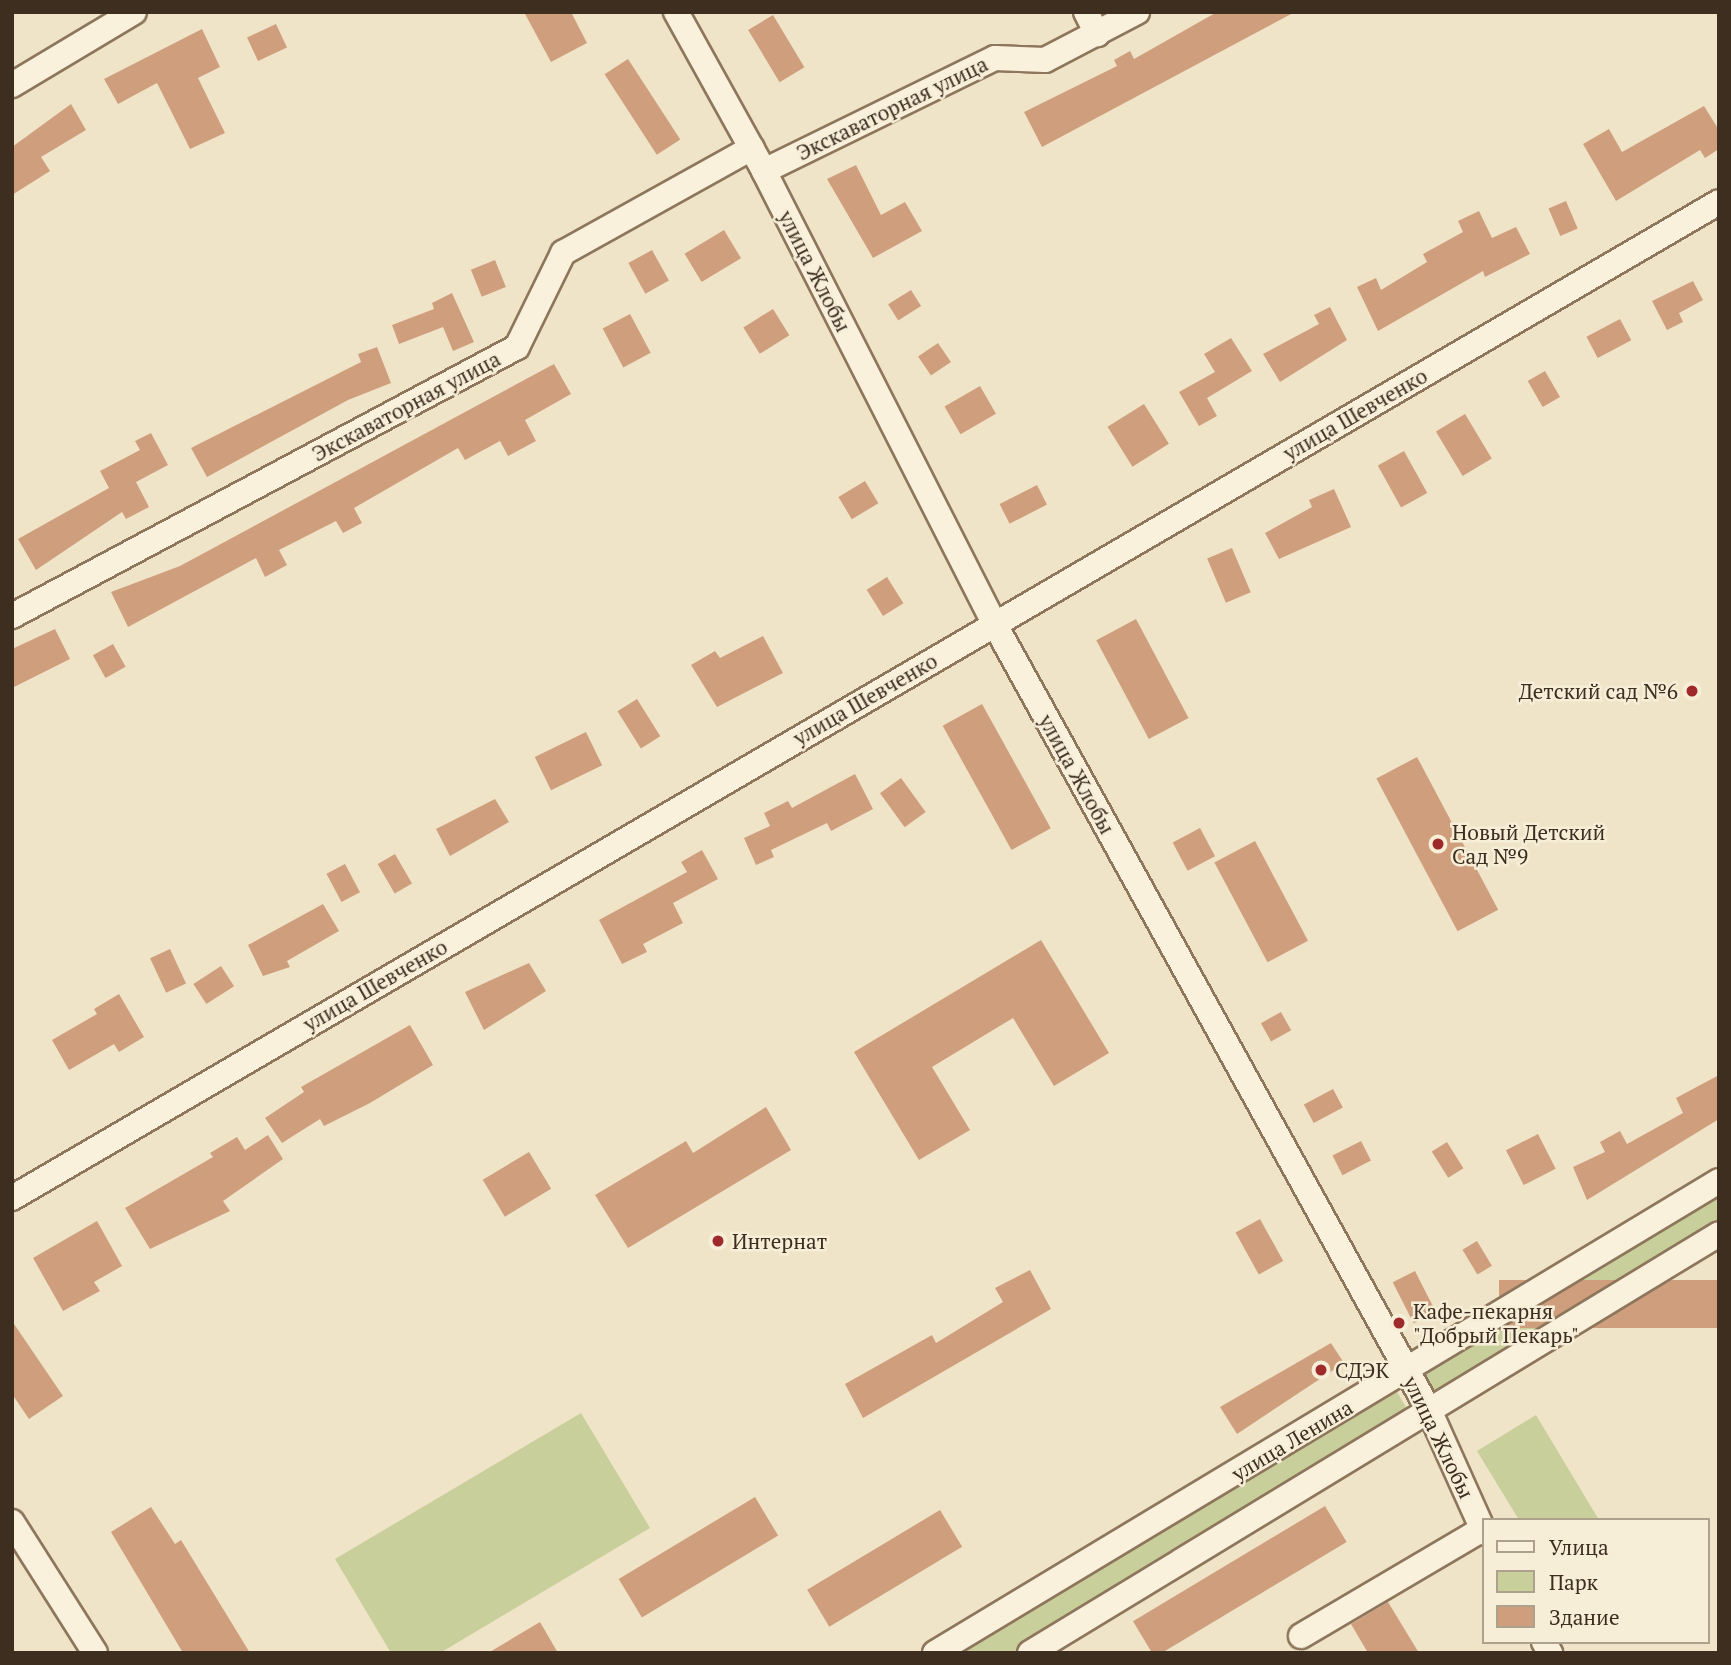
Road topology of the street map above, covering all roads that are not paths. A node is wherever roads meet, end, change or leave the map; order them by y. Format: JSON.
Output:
{"nodes":[{"id":1,"x":134,"y":12,"type":"edge"},
{"id":2,"x":676,"y":12,"type":"edge"},
{"id":3,"x":1137,"y":12,"type":"edge"},
{"id":4,"x":1091,"y":23,"type":"edge"},
{"id":5,"x":12,"y":85,"type":"edge"},
{"id":6,"x":752,"y":148,"type":"junction"},
{"id":7,"x":764,"y":171,"type":"junction"},
{"id":8,"x":1719,"y":202,"type":"edge"},
{"id":9,"x":12,"y":616,"type":"edge"},
{"id":10,"x":994,"y":623,"type":"junction"},
{"id":11,"x":1719,"y":1181,"type":"edge"},
{"id":12,"x":12,"y":1198,"type":"edge"},
{"id":13,"x":1719,"y":1234,"type":"edge"},
{"id":14,"x":1408,"y":1371,"type":"junction"},
{"id":15,"x":1430,"y":1412,"type":"junction"},
{"id":16,"x":12,"y":1522,"type":"edge"},
{"id":17,"x":1482,"y":1529,"type":"edge"},
{"id":18,"x":1482,"y":1532,"type":"edge"},
{"id":19,"x":1301,"y":1636,"type":"dead end"},
{"id":20,"x":95,"y":1653,"type":"edge"},
{"id":21,"x":935,"y":1653,"type":"edge"},
{"id":22,"x":1030,"y":1653,"type":"edge"}],
"edges":[{"from":1,"to":5,"type":"street"},
{"from":2,"to":6,"type":"street","name":"улица Жлобы"},
{"from":3,"to":4,"type":"street","name":"Экскаваторная улица"},
{"from":4,"to":7,"type":"street","name":"Экскаваторная улица"},
{"from":6,"to":7,"type":"street","name":"улица Жлобы"},
{"from":6,"to":9,"type":"street","name":"Экскаваторная улица"},
{"from":7,"to":10,"type":"street","name":"улица Жлобы"},
{"from":8,"to":10,"type":"street","name":"улица Шевченко"},
{"from":10,"to":12,"type":"street","name":"улица Шевченко"},
{"from":10,"to":14,"type":"street","name":"улица Жлобы"},
{"from":11,"to":14,"type":"street","name":"улица Ленина"},
{"from":13,"to":15,"type":"street"},
{"from":14,"to":15,"type":"street","name":"улица Жлобы"},
{"from":14,"to":21,"type":"street","name":"улица Ленина"},
{"from":15,"to":17,"type":"street","name":"улица Жлобы"},
{"from":15,"to":22,"type":"street"},
{"from":16,"to":20,"type":"street"},
{"from":18,"to":19,"type":"street"}]}
